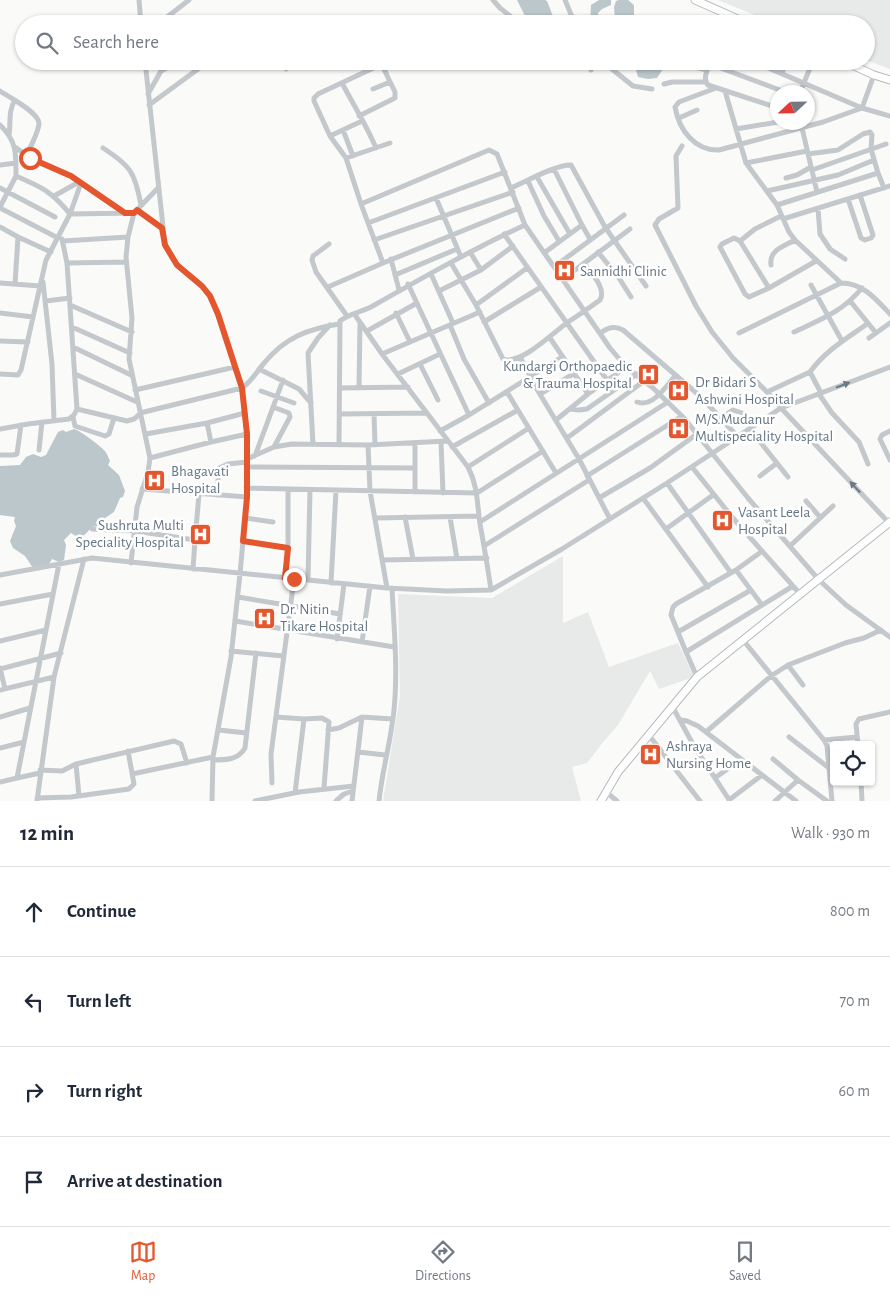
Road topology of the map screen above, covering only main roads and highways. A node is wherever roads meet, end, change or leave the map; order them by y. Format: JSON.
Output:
{"nodes":[{"id":1,"x":695,"y":0,"type":"edge"},
{"id":2,"x":727,"y":15,"type":"edge"},
{"id":3,"x":863,"y":70,"type":"edge"},
{"id":4,"x":890,"y":80,"type":"edge"},
{"id":5,"x":890,"y":523,"type":"edge"},
{"id":6,"x":601,"y":801,"type":"edge"}],
"edges":[{"from":1,"to":2,"type":"main road"},
{"from":3,"to":4,"type":"main road"},
{"from":5,"to":6,"type":"main road"}]}
